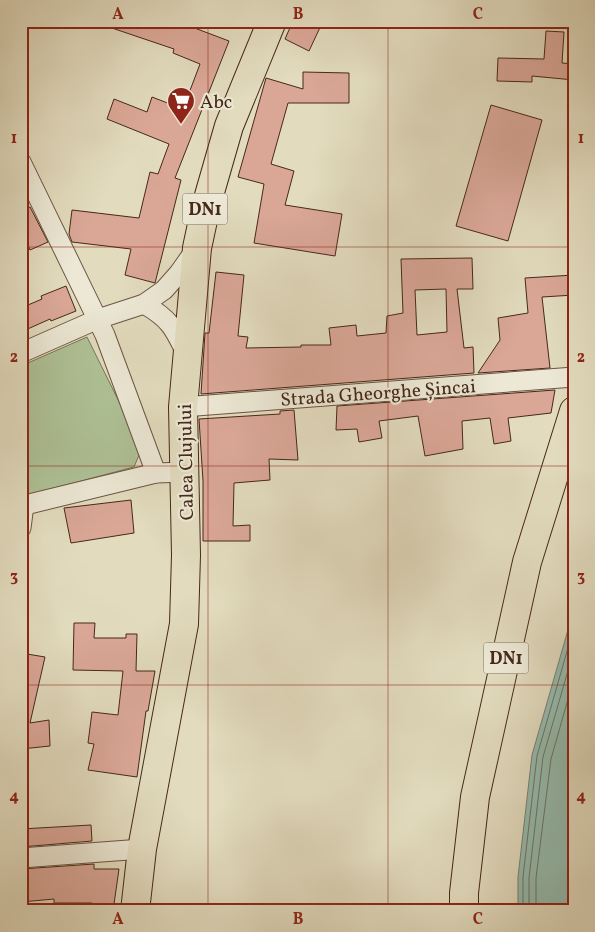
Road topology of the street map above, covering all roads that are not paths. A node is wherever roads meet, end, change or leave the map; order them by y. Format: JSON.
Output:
{"nodes":[{"id":1,"x":272,"y":21,"type":"edge"},
{"id":2,"x":21,"y":162,"type":"edge"},
{"id":3,"x":197,"y":248,"type":"junction"},
{"id":4,"x":144,"y":304,"type":"junction"},
{"id":5,"x":98,"y":319,"type":"junction"},
{"id":6,"x":21,"y":353,"type":"edge"},
{"id":7,"x":187,"y":356,"type":"junction"},
{"id":8,"x":574,"y":377,"type":"edge"},
{"id":9,"x":183,"y":407,"type":"junction"},
{"id":10,"x":574,"y":411,"type":"edge"},
{"id":11,"x":185,"y":472,"type":"junction"},
{"id":12,"x":156,"y":473,"type":"junction"},
{"id":13,"x":23,"y":505,"type":"edge"},
{"id":14,"x":21,"y":528,"type":"edge"},
{"id":15,"x":142,"y":849,"type":"junction"},
{"id":16,"x":21,"y":858,"type":"edge"},
{"id":17,"x":135,"y":911,"type":"edge"},
{"id":18,"x":464,"y":911,"type":"edge"}],
"edges":[{"from":1,"to":3,"type":"main road","name":"Calea Clujului","number":"DN1"},
{"from":2,"to":5,"type":"street"},
{"from":3,"to":4,"type":"street"},
{"from":3,"to":7,"type":"main road","name":"Calea Clujului","number":"DN1"},
{"from":4,"to":5,"type":"street"},
{"from":4,"to":7,"type":"street"},
{"from":5,"to":6,"type":"street"},
{"from":5,"to":12,"type":"street"},
{"from":7,"to":9,"type":"main road","name":"Calea Clujului","number":"DN1"},
{"from":8,"to":9,"type":"street","name":"Strada Gheorghe Șincai"},
{"from":9,"to":11,"type":"main road","name":"Calea Clujului","number":"DN1"},
{"from":10,"to":18,"type":"main road","number":"DN1"},
{"from":11,"to":12,"type":"street"},
{"from":11,"to":15,"type":"main road","name":"Calea Clujului","number":"DN1"},
{"from":12,"to":13,"type":"street"},
{"from":13,"to":14,"type":"street"},
{"from":15,"to":16,"type":"street"},
{"from":15,"to":17,"type":"main road","name":"Calea Clujului","number":"DN1"}]}
